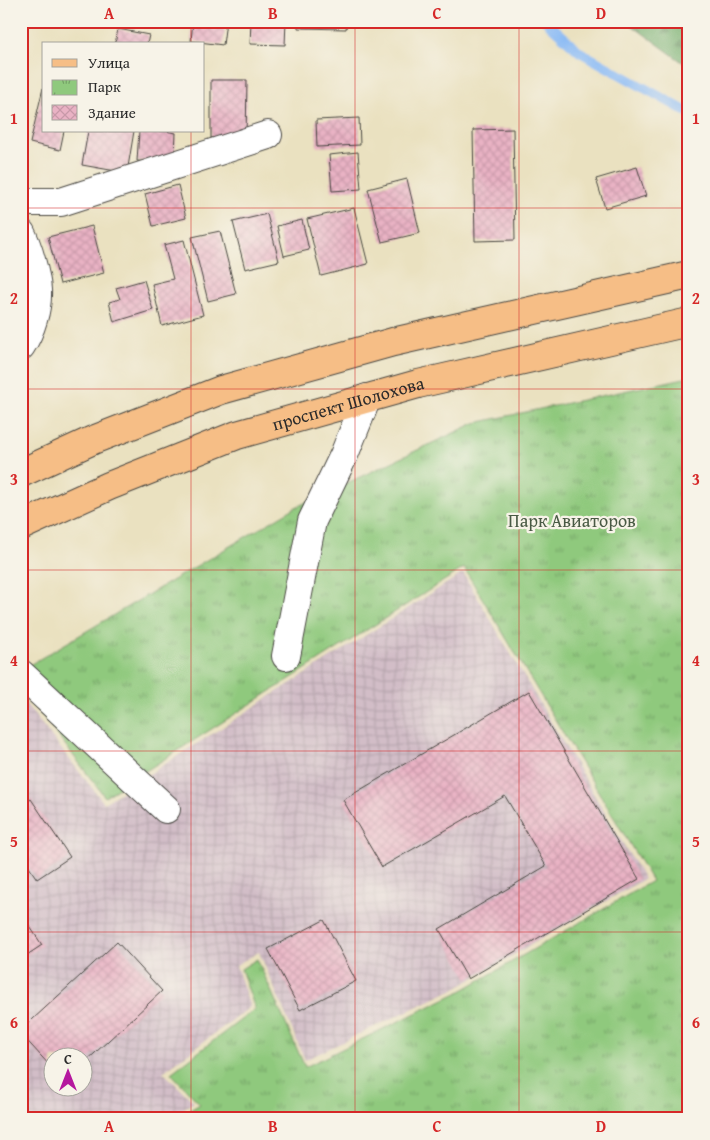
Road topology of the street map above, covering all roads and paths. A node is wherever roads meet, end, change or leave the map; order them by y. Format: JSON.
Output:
{"nodes":[{"id":1,"x":268,"y":135,"type":"dead end"},
{"id":2,"x":21,"y":202,"type":"edge"},
{"id":3,"x":21,"y":233,"type":"edge"},
{"id":4,"x":689,"y":275,"type":"edge"},
{"id":5,"x":689,"y":322,"type":"edge"},
{"id":6,"x":21,"y":346,"type":"edge"},
{"id":7,"x":367,"y":398,"type":"junction"},
{"id":8,"x":21,"y":474,"type":"edge"},
{"id":9,"x":21,"y":526,"type":"edge"},
{"id":10,"x":286,"y":656,"type":"dead end"},
{"id":11,"x":21,"y":674,"type":"edge"},
{"id":12,"x":166,"y":809,"type":"dead end"}],
"edges":[{"from":1,"to":2,"type":"street"},
{"from":3,"to":6,"type":"street"},
{"from":4,"to":8,"type":"main road"},
{"from":5,"to":7,"type":"main road","name":"проспект Шолохова"},
{"from":7,"to":9,"type":"main road","name":"проспект Шолохова"},
{"from":7,"to":10,"type":"street"},
{"from":11,"to":12,"type":"street"}]}
